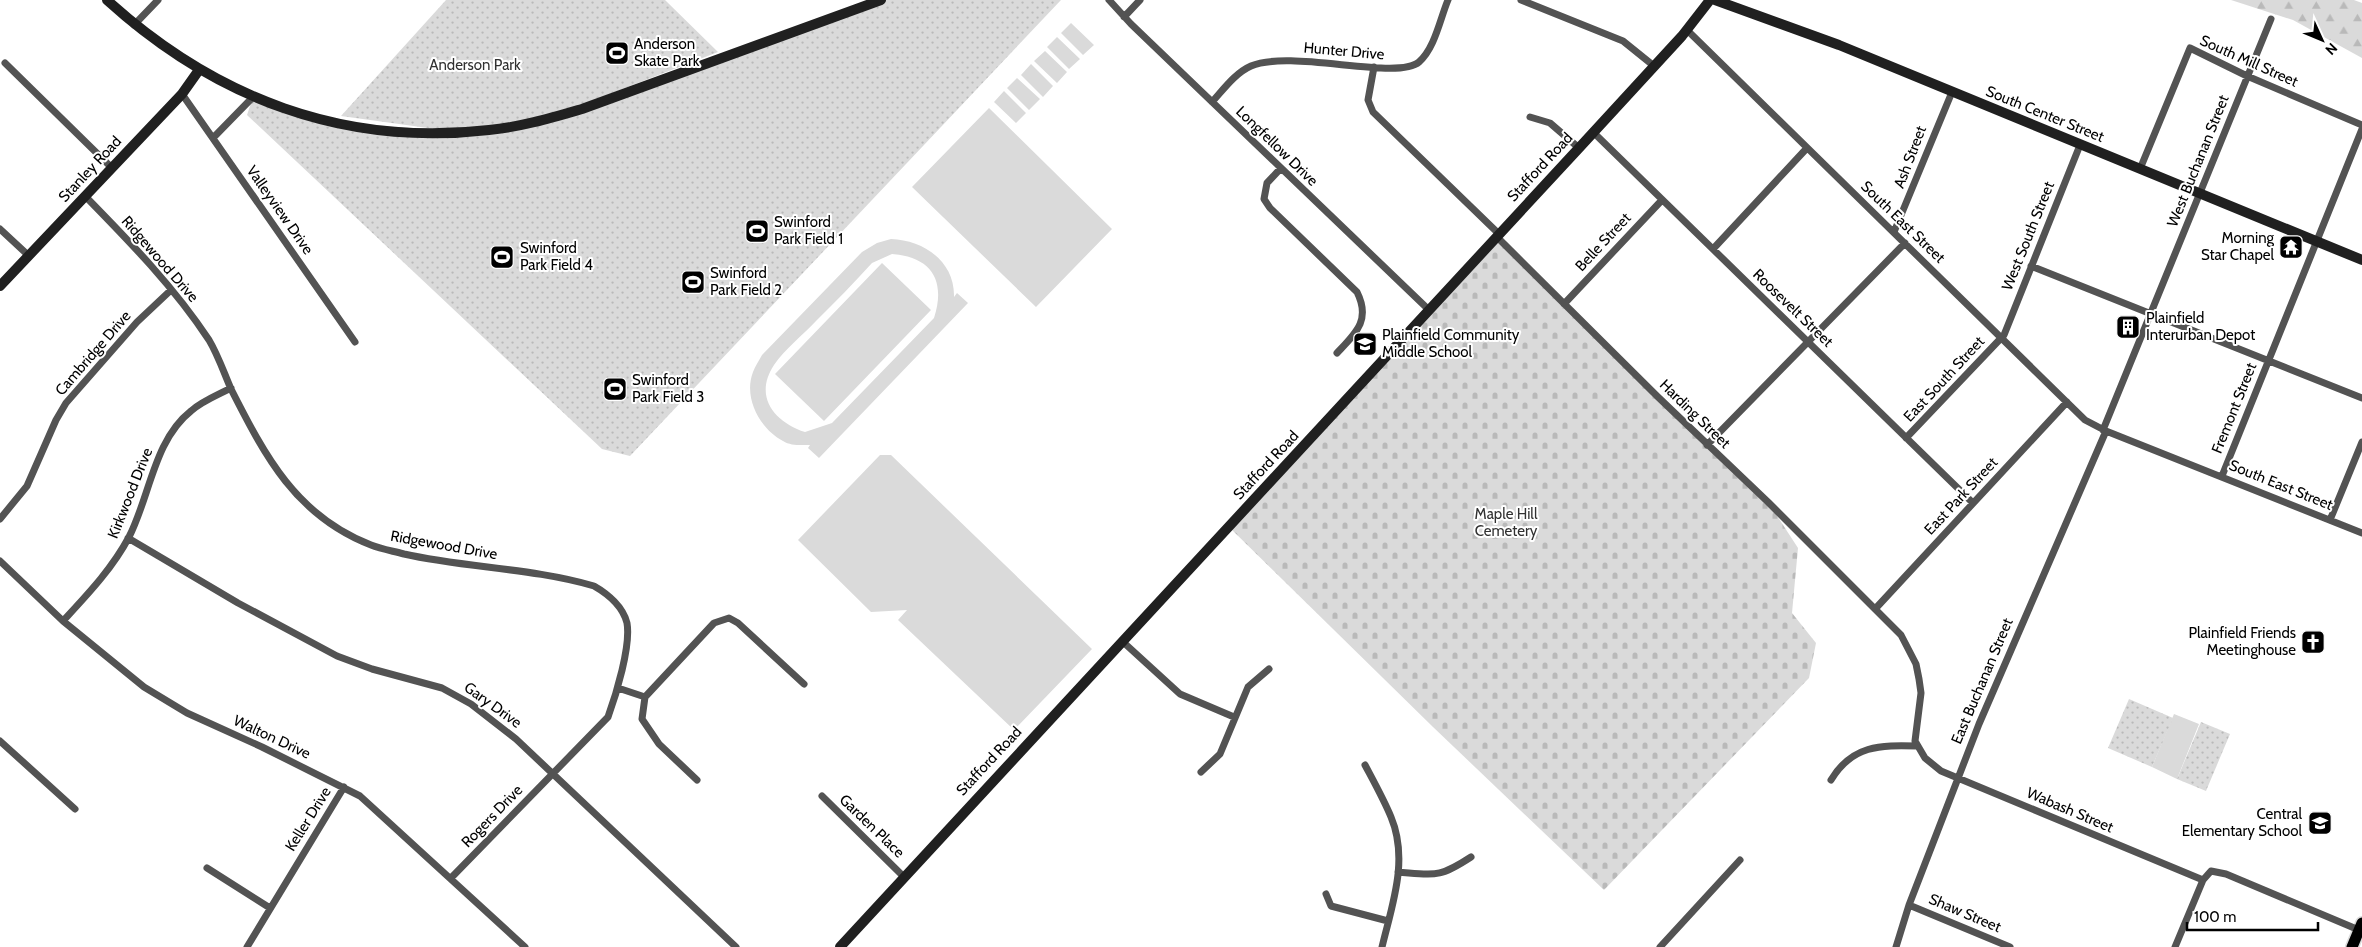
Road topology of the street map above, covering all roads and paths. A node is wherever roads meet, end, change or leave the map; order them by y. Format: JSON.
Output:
{"nodes":[{"id":1,"x":107,"y":0,"type":"edge"},
{"id":2,"x":158,"y":0,"type":"edge"},
{"id":3,"x":881,"y":0,"type":"edge"},
{"id":4,"x":1109,"y":0,"type":"edge"},
{"id":5,"x":1140,"y":0,"type":"edge"},
{"id":6,"x":1448,"y":0,"type":"edge"},
{"id":7,"x":1521,"y":0,"type":"edge"},
{"id":8,"x":1710,"y":0,"type":"edge"},
{"id":9,"x":1715,"y":0,"type":"edge"},
{"id":10,"x":1124,"y":17,"type":"junction"},
{"id":11,"x":2271,"y":19,"type":"dead end"},
{"id":12,"x":134,"y":25,"type":"junction"},
{"id":13,"x":1687,"y":30,"type":"junction"},
{"id":14,"x":5,"y":63,"type":"dead end"},
{"id":15,"x":1654,"y":66,"type":"junction"},
{"id":16,"x":1374,"y":67,"type":"junction"},
{"id":17,"x":199,"y":70,"type":"junction"},
{"id":18,"x":2247,"y":76,"type":"junction"},
{"id":19,"x":1952,"y":92,"type":"junction"},
{"id":20,"x":182,"y":94,"type":"junction"},
{"id":21,"x":253,"y":97,"type":"junction"},
{"id":22,"x":1212,"y":102,"type":"junction"},
{"id":23,"x":1530,"y":117,"type":"dead end"},
{"id":24,"x":2362,"y":127,"type":"edge"},
{"id":25,"x":1593,"y":132,"type":"junction"},
{"id":26,"x":213,"y":138,"type":"junction"},
{"id":27,"x":2080,"y":145,"type":"junction"},
{"id":28,"x":1579,"y":148,"type":"junction"},
{"id":29,"x":1807,"y":148,"type":"junction"},
{"id":30,"x":112,"y":168,"type":"junction"},
{"id":31,"x":1281,"y":168,"type":"junction"},
{"id":32,"x":2140,"y":169,"type":"junction"},
{"id":33,"x":2199,"y":193,"type":"junction"},
{"id":34,"x":86,"y":197,"type":"junction"},
{"id":35,"x":1662,"y":200,"type":"junction"},
{"id":36,"x":0,"y":229,"type":"edge"},
{"id":37,"x":1894,"y":232,"type":"junction"},
{"id":38,"x":1498,"y":236,"type":"junction"},
{"id":39,"x":2317,"y":241,"type":"junction"},
{"id":40,"x":1905,"y":243,"type":"junction"},
{"id":41,"x":1713,"y":249,"type":"junction"},
{"id":42,"x":28,"y":255,"type":"junction"},
{"id":43,"x":2362,"y":260,"type":"edge"},
{"id":44,"x":2031,"y":266,"type":"junction"},
{"id":45,"x":0,"y":286,"type":"edge"},
{"id":46,"x":171,"y":290,"type":"junction"},
{"id":47,"x":1564,"y":304,"type":"junction"},
{"id":48,"x":1429,"y":310,"type":"junction"},
{"id":49,"x":2151,"y":314,"type":"junction"},
{"id":50,"x":2001,"y":338,"type":"junction"},
{"id":51,"x":355,"y":342,"type":"dead end"},
{"id":52,"x":1808,"y":342,"type":"junction"},
{"id":53,"x":1337,"y":353,"type":"dead end"},
{"id":54,"x":2268,"y":361,"type":"junction"},
{"id":55,"x":231,"y":388,"type":"junction"},
{"id":56,"x":2362,"y":398,"type":"edge"},
{"id":57,"x":2067,"y":402,"type":"junction"},
{"id":58,"x":2104,"y":431,"type":"junction"},
{"id":59,"x":1906,"y":438,"type":"junction"},
{"id":60,"x":2362,"y":442,"type":"edge"},
{"id":61,"x":1707,"y":446,"type":"junction"},
{"id":62,"x":2222,"y":476,"type":"junction"},
{"id":63,"x":1973,"y":503,"type":"junction"},
{"id":64,"x":0,"y":519,"type":"edge"},
{"id":65,"x":2330,"y":520,"type":"junction"},
{"id":66,"x":2362,"y":532,"type":"edge"},
{"id":67,"x":128,"y":538,"type":"junction"},
{"id":68,"x":0,"y":561,"type":"edge"},
{"id":69,"x":1876,"y":608,"type":"junction"},
{"id":70,"x":63,"y":621,"type":"junction"},
{"id":71,"x":1122,"y":641,"type":"junction"},
{"id":72,"x":1269,"y":669,"type":"dead end"},
{"id":73,"x":804,"y":684,"type":"dead end"},
{"id":74,"x":618,"y":688,"type":"junction"},
{"id":75,"x":645,"y":697,"type":"junction"},
{"id":76,"x":1234,"y":717,"type":"junction"},
{"id":77,"x":0,"y":741,"type":"edge"},
{"id":78,"x":1917,"y":746,"type":"junction"},
{"id":79,"x":1365,"y":765,"type":"dead end"},
{"id":80,"x":1201,"y":772,"type":"dead end"},
{"id":81,"x":553,"y":773,"type":"junction"},
{"id":82,"x":1957,"y":778,"type":"junction"},
{"id":83,"x":697,"y":780,"type":"dead end"},
{"id":84,"x":1831,"y":780,"type":"dead end"},
{"id":85,"x":344,"y":787,"type":"junction"},
{"id":86,"x":822,"y":796,"type":"dead end"},
{"id":87,"x":75,"y":809,"type":"dead end"},
{"id":88,"x":1471,"y":857,"type":"dead end"},
{"id":89,"x":1740,"y":860,"type":"dead end"},
{"id":90,"x":207,"y":868,"type":"dead end"},
{"id":91,"x":1398,"y":872,"type":"junction"},
{"id":92,"x":903,"y":876,"type":"junction"},
{"id":93,"x":452,"y":878,"type":"junction"},
{"id":94,"x":2203,"y":880,"type":"junction"},
{"id":95,"x":1326,"y":894,"type":"dead end"},
{"id":96,"x":1909,"y":905,"type":"junction"},
{"id":97,"x":270,"y":908,"type":"junction"},
{"id":98,"x":1388,"y":921,"type":"junction"},
{"id":99,"x":2360,"y":926,"type":"edge"},
{"id":100,"x":248,"y":947,"type":"edge"},
{"id":101,"x":525,"y":947,"type":"edge"},
{"id":102,"x":736,"y":947,"type":"edge"},
{"id":103,"x":840,"y":947,"type":"edge"},
{"id":104,"x":1382,"y":947,"type":"edge"},
{"id":105,"x":1660,"y":947,"type":"edge"},
{"id":106,"x":1896,"y":947,"type":"edge"},
{"id":107,"x":2010,"y":947,"type":"edge"},
{"id":108,"x":2175,"y":947,"type":"edge"},
{"id":109,"x":2352,"y":947,"type":"edge"}],
"edges":[{"from":1,"to":12,"type":"street"},
{"from":2,"to":12,"type":"street"},
{"from":3,"to":21,"type":"street"},
{"from":4,"to":10,"type":"street","name":"Longfellow Drive"},
{"from":5,"to":10,"type":"street"},
{"from":6,"to":16,"type":"street","name":"Hunter Drive"},
{"from":7,"to":15,"type":"street"},
{"from":8,"to":13,"type":"street","name":"Stafford Road"},
{"from":9,"to":19,"type":"street","name":"South Center Street"},
{"from":10,"to":22,"type":"street","name":"Longfellow Drive"},
{"from":11,"to":18,"type":"street","name":"West Buchanan Street"},
{"from":12,"to":17,"type":"street"},
{"from":13,"to":15,"type":"street","name":"Stafford Road"},
{"from":13,"to":29,"type":"street","name":"South East Street"},
{"from":14,"to":30,"type":"street"},
{"from":15,"to":25,"type":"street","name":"Stafford Road"},
{"from":16,"to":22,"type":"street","name":"Hunter Drive"},
{"from":16,"to":38,"type":"street","name":"Harding Street"},
{"from":17,"to":20,"type":"street","name":"Stanley Road"},
{"from":17,"to":21,"type":"street"},
{"from":18,"to":24,"type":"street","name":"South Mill Street"},
{"from":18,"to":32,"type":"street","name":"South Mill Street"},
{"from":18,"to":33,"type":"street","name":"West Buchanan Street"},
{"from":19,"to":27,"type":"street","name":"South Center Street"},
{"from":19,"to":37,"type":"street","name":"Ash Street"},
{"from":20,"to":26,"type":"street","name":"Valleyview Drive"},
{"from":20,"to":30,"type":"street","name":"Stanley Road"},
{"from":21,"to":26,"type":"street"},
{"from":22,"to":31,"type":"street","name":"Longfellow Drive"},
{"from":23,"to":28,"type":"street"},
{"from":24,"to":39,"type":"street","name":"Fremont Street"},
{"from":25,"to":28,"type":"street","name":"Stafford Road"},
{"from":25,"to":35,"type":"street","name":"Roosevelt Street"},
{"from":26,"to":51,"type":"street","name":"Valleyview Drive"},
{"from":27,"to":32,"type":"street","name":"South Center Street"},
{"from":27,"to":44,"type":"street","name":"West South Street"},
{"from":28,"to":38,"type":"street","name":"Stafford Road"},
{"from":29,"to":37,"type":"street","name":"South East Street"},
{"from":29,"to":41,"type":"street"},
{"from":30,"to":34,"type":"street","name":"Stanley Road"},
{"from":31,"to":48,"type":"street","name":"Longfellow Drive"},
{"from":31,"to":53,"type":"street"},
{"from":32,"to":33,"type":"street","name":"South Center Street"},
{"from":33,"to":39,"type":"street","name":"South Center Street"},
{"from":33,"to":49,"type":"street","name":"West Buchanan Street"},
{"from":34,"to":42,"type":"street","name":"Stanley Road"},
{"from":34,"to":46,"type":"street","name":"Ridgewood Drive"},
{"from":35,"to":41,"type":"street","name":"Roosevelt Street"},
{"from":35,"to":47,"type":"street","name":"Belle Street"},
{"from":36,"to":42,"type":"street"},
{"from":37,"to":40,"type":"street","name":"South East Street"},
{"from":38,"to":47,"type":"street","name":"Harding Street"},
{"from":38,"to":48,"type":"street","name":"Stafford Road"},
{"from":39,"to":43,"type":"street","name":"South Center Street"},
{"from":39,"to":54,"type":"street","name":"Fremont Street"},
{"from":40,"to":50,"type":"street","name":"South East Street"},
{"from":40,"to":52,"type":"street"},
{"from":41,"to":52,"type":"street","name":"Roosevelt Street"},
{"from":42,"to":45,"type":"street","name":"Stanley Road"},
{"from":44,"to":49,"type":"street"},
{"from":44,"to":50,"type":"street","name":"West South Street"},
{"from":46,"to":55,"type":"street","name":"Ridgewood Drive"},
{"from":46,"to":64,"type":"street","name":"Cambridge Drive"},
{"from":47,"to":61,"type":"street","name":"Harding Street"},
{"from":48,"to":71,"type":"street","name":"Stafford Road"},
{"from":49,"to":54,"type":"street"},
{"from":49,"to":58,"type":"street","name":"East Buchanan Street"},
{"from":50,"to":57,"type":"street","name":"South East Street"},
{"from":50,"to":59,"type":"street","name":"East South Street"},
{"from":52,"to":59,"type":"street","name":"Roosevelt Street"},
{"from":52,"to":61,"type":"street"},
{"from":54,"to":56,"type":"street"},
{"from":54,"to":62,"type":"street","name":"Fremont Street"},
{"from":55,"to":67,"type":"street","name":"Kirkwood Drive"},
{"from":55,"to":74,"type":"street","name":"Ridgewood Drive"},
{"from":57,"to":58,"type":"street","name":"South East Street"},
{"from":57,"to":63,"type":"street","name":"East Park Street"},
{"from":58,"to":62,"type":"street","name":"South East Street"},
{"from":58,"to":82,"type":"street","name":"East Buchanan Street"},
{"from":59,"to":63,"type":"street","name":"Roosevelt Street"},
{"from":60,"to":65,"type":"street"},
{"from":61,"to":69,"type":"street","name":"Harding Street"},
{"from":62,"to":65,"type":"street","name":"South East Street"},
{"from":63,"to":69,"type":"street","name":"East Park Street"},
{"from":65,"to":66,"type":"street","name":"South East Street"},
{"from":67,"to":70,"type":"street","name":"Kirkwood Drive"},
{"from":67,"to":81,"type":"street","name":"Gary Drive"},
{"from":68,"to":70,"type":"street","name":"Walton Drive"},
{"from":69,"to":78,"type":"street"},
{"from":70,"to":85,"type":"street","name":"Walton Drive"},
{"from":71,"to":76,"type":"street"},
{"from":71,"to":92,"type":"street","name":"Stafford Road"},
{"from":72,"to":76,"type":"street"},
{"from":73,"to":75,"type":"street"},
{"from":74,"to":75,"type":"street"},
{"from":74,"to":81,"type":"street","name":"Ridgewood Drive"},
{"from":75,"to":83,"type":"street"},
{"from":76,"to":80,"type":"street"},
{"from":77,"to":87,"type":"street"},
{"from":78,"to":82,"type":"street","name":"Wabash Street"},
{"from":78,"to":84,"type":"street"},
{"from":79,"to":91,"type":"street"},
{"from":81,"to":93,"type":"street","name":"Rogers Drive"},
{"from":81,"to":102,"type":"street","name":"Gary Drive"},
{"from":82,"to":94,"type":"street","name":"Wabash Street"},
{"from":82,"to":96,"type":"street","name":"East Buchanan Street"},
{"from":85,"to":93,"type":"street","name":"Walton Drive"},
{"from":85,"to":97,"type":"street","name":"Keller Drive"},
{"from":86,"to":92,"type":"street","name":"Garden Place"},
{"from":88,"to":91,"type":"street"},
{"from":89,"to":105,"type":"street"},
{"from":90,"to":97,"type":"street"},
{"from":91,"to":98,"type":"street"},
{"from":92,"to":103,"type":"street","name":"Stafford Road"},
{"from":93,"to":101,"type":"street","name":"Walton Drive"},
{"from":94,"to":99,"type":"street"},
{"from":94,"to":108,"type":"street"},
{"from":95,"to":98,"type":"street"},
{"from":96,"to":106,"type":"street","name":"East Buchanan Street"},
{"from":96,"to":107,"type":"street","name":"Shaw Street"},
{"from":97,"to":100,"type":"street","name":"Keller Drive"},
{"from":98,"to":104,"type":"street"},
{"from":99,"to":109,"type":"main road"}]}
